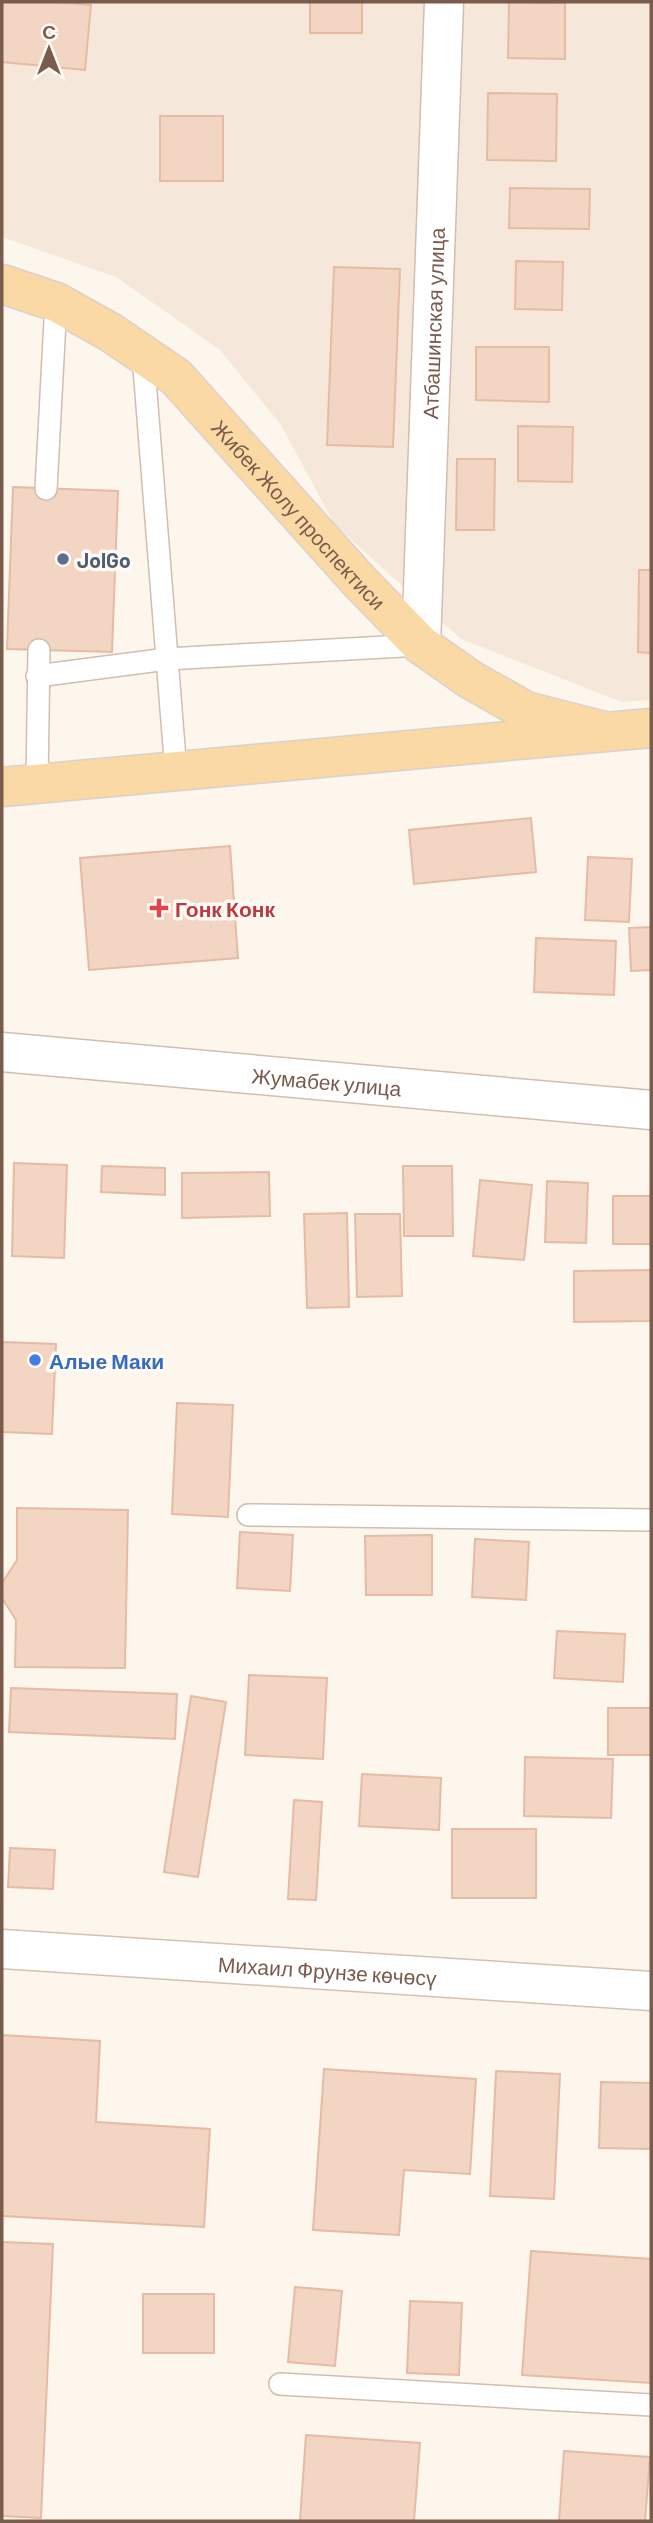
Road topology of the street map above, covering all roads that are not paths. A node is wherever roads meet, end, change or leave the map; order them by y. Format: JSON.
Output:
{"nodes":[{"id":1,"x":444,"y":2,"type":"edge"},
{"id":2,"x":2,"y":284,"type":"edge"},
{"id":3,"x":56,"y":302,"type":"junction"},
{"id":4,"x":143,"y":355,"type":"junction"},
{"id":5,"x":46,"y":489,"type":"dead end"},
{"id":6,"x":421,"y":645,"type":"junction"},
{"id":7,"x":39,"y":650,"type":"dead end"},
{"id":8,"x":167,"y":659,"type":"junction"},
{"id":9,"x":37,"y":676,"type":"junction"},
{"id":10,"x":651,"y":728,"type":"edge"},
{"id":11,"x":604,"y":731,"type":"junction"},
{"id":12,"x":176,"y":772,"type":"junction"},
{"id":13,"x":19,"y":786,"type":"edge"},
{"id":14,"x":2,"y":1052,"type":"edge"},
{"id":15,"x":651,"y":1110,"type":"edge"},
{"id":16,"x":248,"y":1515,"type":"dead end"},
{"id":17,"x":651,"y":1520,"type":"edge"},
{"id":18,"x":2,"y":1949,"type":"edge"},
{"id":19,"x":651,"y":1991,"type":"edge"},
{"id":20,"x":279,"y":2384,"type":"dead end"},
{"id":21,"x":651,"y":2405,"type":"edge"}],
"edges":[{"from":1,"to":6,"type":"street","name":"Атбашинская улица"},
{"from":2,"to":3,"type":"main road","name":"Жибек Жолу проспектиси"},
{"from":3,"to":4,"type":"main road","name":"Жибек Жолу проспектиси"},
{"from":3,"to":5,"type":"lane"},
{"from":4,"to":6,"type":"main road","name":"Жибек Жолу проспектиси"},
{"from":4,"to":8,"type":"lane"},
{"from":6,"to":8,"type":"lane"},
{"from":6,"to":11,"type":"main road","name":"Жибек Жолу проспектиси"},
{"from":7,"to":9,"type":"lane"},
{"from":8,"to":9,"type":"lane"},
{"from":8,"to":12,"type":"lane"},
{"from":9,"to":13,"type":"lane"},
{"from":10,"to":11,"type":"main road","name":"Жибек Жолу проспектиси"},
{"from":11,"to":12,"type":"main road","name":"Жибек Жолу проспектиси"},
{"from":12,"to":13,"type":"main road","name":"Жибек Жолу проспектиси"},
{"from":14,"to":15,"type":"street","name":"Жумабек улица"},
{"from":16,"to":17,"type":"lane"},
{"from":18,"to":19,"type":"street","name":"Михаил Фрунзе көчөсү"},
{"from":20,"to":21,"type":"lane"}]}
